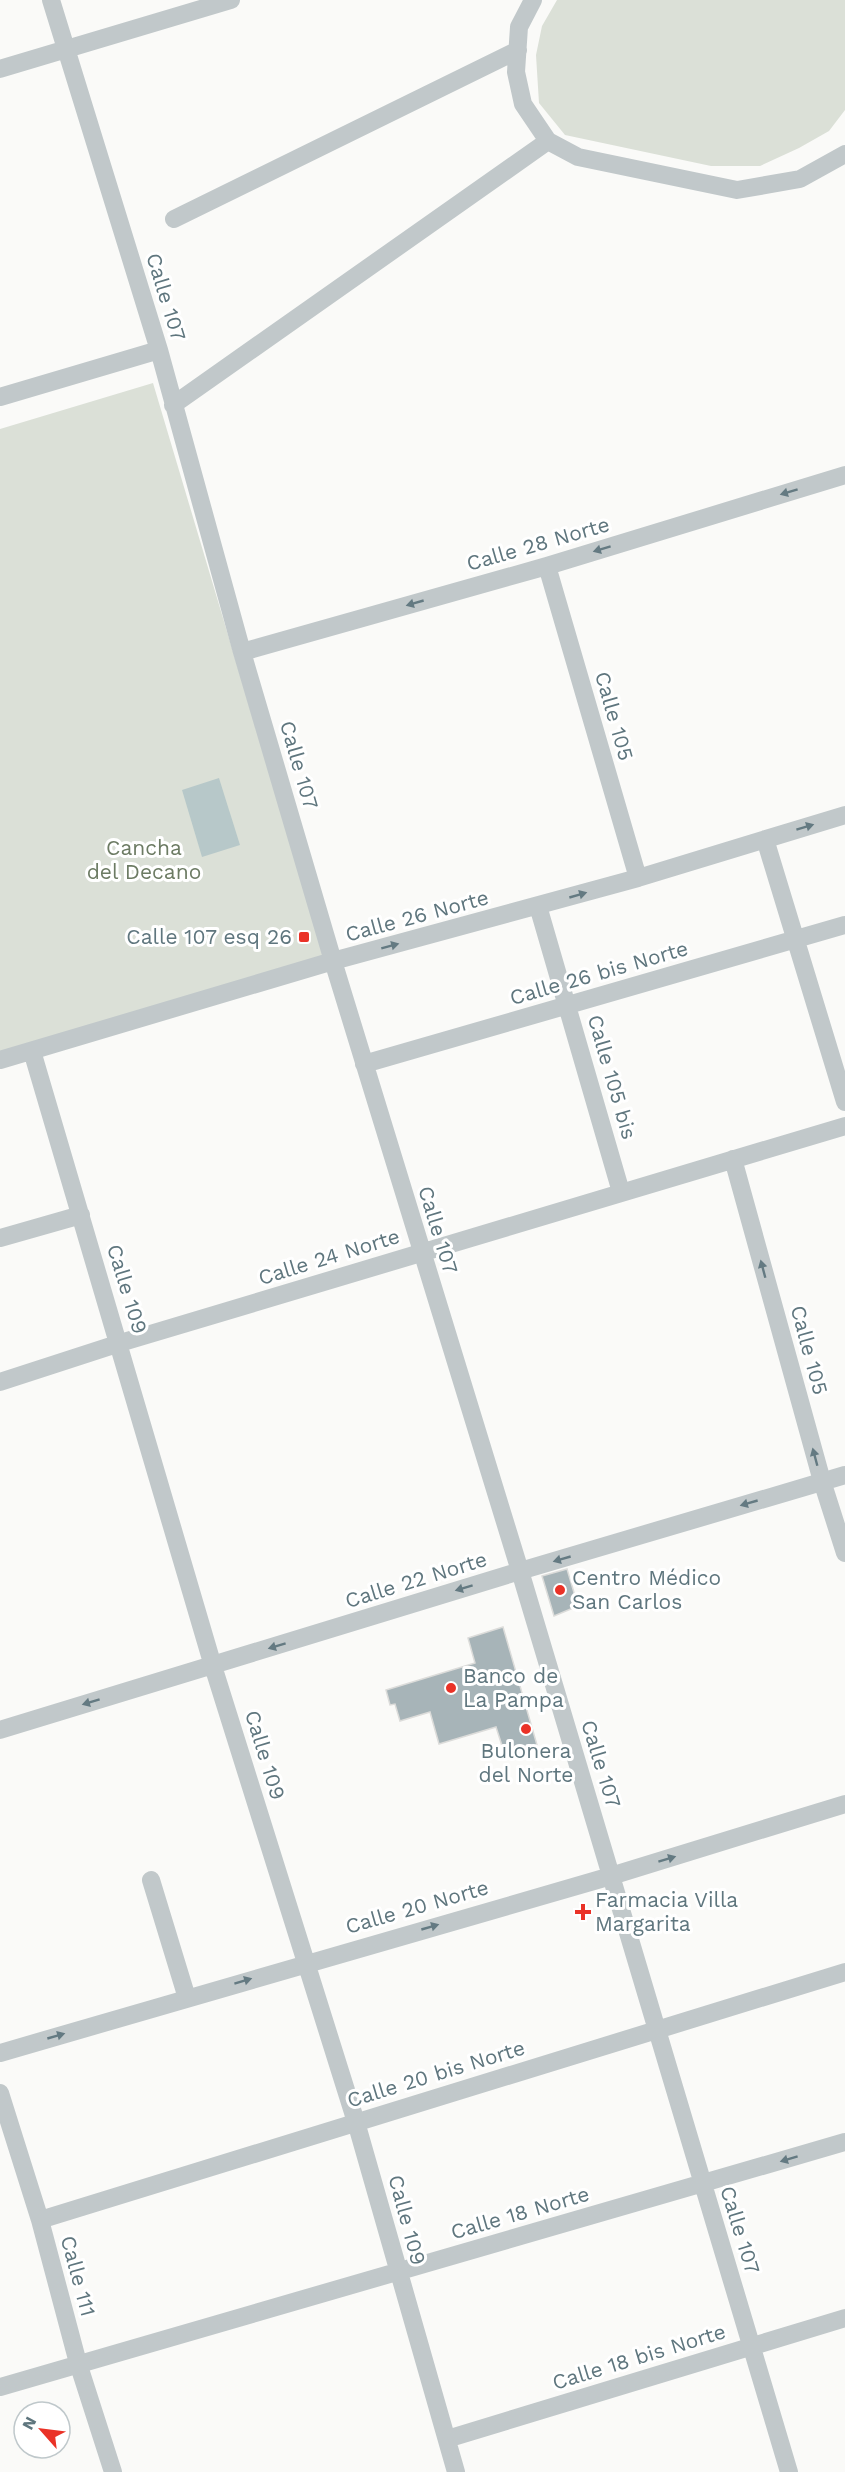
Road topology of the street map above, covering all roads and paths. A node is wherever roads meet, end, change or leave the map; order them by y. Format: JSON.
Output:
{"nodes":[{"id":1,"x":51,"y":0,"type":"edge"},
{"id":2,"x":533,"y":0,"type":"edge"},
{"id":3,"x":225,"y":1,"type":"edge"},
{"id":4,"x":68,"y":50,"type":"junction"},
{"id":5,"x":518,"y":50,"type":"junction"},
{"id":6,"x":0,"y":69,"type":"edge"},
{"id":7,"x":548,"y":141,"type":"junction"},
{"id":8,"x":845,"y":154,"type":"edge"},
{"id":9,"x":174,"y":219,"type":"dead end"},
{"id":10,"x":159,"y":350,"type":"junction"},
{"id":11,"x":0,"y":397,"type":"edge"},
{"id":12,"x":173,"y":405,"type":"junction"},
{"id":13,"x":845,"y":476,"type":"edge"},
{"id":14,"x":547,"y":566,"type":"junction"},
{"id":15,"x":242,"y":652,"type":"junction"},
{"id":16,"x":845,"y":814,"type":"edge"},
{"id":17,"x":765,"y":839,"type":"junction"},
{"id":18,"x":638,"y":878,"type":"junction"},
{"id":19,"x":538,"y":906,"type":"junction"},
{"id":20,"x":845,"y":925,"type":"edge"},
{"id":21,"x":796,"y":940,"type":"junction"},
{"id":22,"x":333,"y":961,"type":"junction"},
{"id":23,"x":568,"y":1005,"type":"junction"},
{"id":24,"x":32,"y":1051,"type":"junction"},
{"id":25,"x":0,"y":1060,"type":"edge"},
{"id":26,"x":364,"y":1064,"type":"junction"},
{"id":27,"x":845,"y":1102,"type":"edge"},
{"id":28,"x":845,"y":1126,"type":"edge"},
{"id":29,"x":733,"y":1159,"type":"junction"},
{"id":30,"x":621,"y":1192,"type":"junction"},
{"id":31,"x":81,"y":1215,"type":"junction"},
{"id":32,"x":0,"y":1238,"type":"edge"},
{"id":33,"x":421,"y":1253,"type":"junction"},
{"id":34,"x":120,"y":1343,"type":"junction"},
{"id":35,"x":0,"y":1382,"type":"edge"},
{"id":36,"x":845,"y":1475,"type":"edge"},
{"id":37,"x":822,"y":1481,"type":"junction"},
{"id":38,"x":845,"y":1553,"type":"edge"},
{"id":39,"x":520,"y":1571,"type":"junction"},
{"id":40,"x":213,"y":1666,"type":"junction"},
{"id":41,"x":0,"y":1730,"type":"edge"},
{"id":42,"x":845,"y":1804,"type":"edge"},
{"id":43,"x":611,"y":1876,"type":"junction"},
{"id":44,"x":151,"y":1880,"type":"dead end"},
{"id":45,"x":306,"y":1962,"type":"junction"},
{"id":46,"x":845,"y":1971,"type":"edge"},
{"id":47,"x":187,"y":1998,"type":"junction"},
{"id":48,"x":657,"y":2030,"type":"junction"},
{"id":49,"x":0,"y":2053,"type":"edge"},
{"id":50,"x":0,"y":2093,"type":"edge"},
{"id":51,"x":356,"y":2122,"type":"junction"},
{"id":52,"x":845,"y":2142,"type":"edge"},
{"id":53,"x":703,"y":2185,"type":"junction"},
{"id":54,"x":40,"y":2220,"type":"junction"},
{"id":55,"x":397,"y":2272,"type":"junction"},
{"id":56,"x":845,"y":2318,"type":"edge"},
{"id":57,"x":752,"y":2347,"type":"junction"},
{"id":58,"x":78,"y":2363,"type":"junction"},
{"id":59,"x":0,"y":2386,"type":"edge"},
{"id":60,"x":447,"y":2439,"type":"junction"},
{"id":61,"x":113,"y":2472,"type":"edge"},
{"id":62,"x":456,"y":2472,"type":"edge"},
{"id":63,"x":789,"y":2472,"type":"edge"}],
"edges":[{"from":1,"to":4,"type":"street","name":"Calle 107"},
{"from":2,"to":5,"type":"street"},
{"from":3,"to":4,"type":"street"},
{"from":4,"to":6,"type":"street"},
{"from":4,"to":10,"type":"street","name":"Calle 107"},
{"from":5,"to":7,"type":"street"},
{"from":5,"to":9,"type":"street"},
{"from":7,"to":8,"type":"street"},
{"from":7,"to":12,"type":"street"},
{"from":10,"to":11,"type":"street"},
{"from":10,"to":12,"type":"street","name":"Calle 107"},
{"from":12,"to":15,"type":"street","name":"Calle 107"},
{"from":13,"to":14,"type":"street","name":"Calle 28 Norte","one_way":true},
{"from":14,"to":15,"type":"street","name":"Calle 28 Norte","one_way":true},
{"from":14,"to":18,"type":"street","name":"Calle 105"},
{"from":15,"to":22,"type":"street","name":"Calle 107"},
{"from":17,"to":16,"type":"street","name":"Calle 26 Norte","one_way":true},
{"from":17,"to":18,"type":"street","name":"Calle 26 Norte"},
{"from":17,"to":21,"type":"street"},
{"from":19,"to":18,"type":"street","name":"Calle 26 Norte","one_way":true},
{"from":22,"to":19,"type":"street","name":"Calle 26 Norte","one_way":true},
{"from":19,"to":23,"type":"street","name":"Calle 105 bis"},
{"from":20,"to":21,"type":"street","name":"Calle 26 bis Norte"},
{"from":21,"to":23,"type":"street","name":"Calle 26 bis Norte"},
{"from":21,"to":27,"type":"street"},
{"from":22,"to":24,"type":"street","name":"Calle 26 Norte"},
{"from":22,"to":26,"type":"street","name":"Calle 107"},
{"from":23,"to":26,"type":"street","name":"Calle 26 bis Norte"},
{"from":23,"to":30,"type":"street","name":"Calle 105 bis"},
{"from":24,"to":25,"type":"street","name":"Calle 26 Norte"},
{"from":24,"to":31,"type":"street","name":"Calle 109"},
{"from":26,"to":33,"type":"street","name":"Calle 107"},
{"from":28,"to":29,"type":"street","name":"Calle 24 Norte"},
{"from":29,"to":30,"type":"street","name":"Calle 24 Norte"},
{"from":37,"to":29,"type":"street","name":"Calle 105","one_way":true},
{"from":30,"to":33,"type":"street","name":"Calle 24 Norte"},
{"from":31,"to":32,"type":"street"},
{"from":31,"to":34,"type":"street","name":"Calle 109"},
{"from":33,"to":34,"type":"street","name":"Calle 24 Norte"},
{"from":33,"to":39,"type":"street","name":"Calle 107"},
{"from":34,"to":35,"type":"street","name":"Calle 24 Norte"},
{"from":34,"to":40,"type":"street","name":"Calle 109"},
{"from":36,"to":37,"type":"street","name":"Calle 22 Norte"},
{"from":37,"to":38,"type":"street","name":"Calle 105"},
{"from":37,"to":39,"type":"street","name":"Calle 22 Norte","one_way":true},
{"from":39,"to":40,"type":"street","name":"Calle 22 Norte","one_way":true},
{"from":39,"to":43,"type":"street","name":"Calle 107"},
{"from":40,"to":41,"type":"street","name":"Calle 22 Norte","one_way":true},
{"from":40,"to":45,"type":"street","name":"Calle 109"},
{"from":43,"to":42,"type":"street","name":"Calle 20 Norte","one_way":true},
{"from":45,"to":43,"type":"street","name":"Calle 20 Norte","one_way":true},
{"from":43,"to":48,"type":"street","name":"Calle 107"},
{"from":44,"to":47,"type":"street"},
{"from":47,"to":45,"type":"street","name":"Calle 20 Norte","one_way":true},
{"from":45,"to":51,"type":"street","name":"Calle 109"},
{"from":46,"to":48,"type":"street","name":"Calle 20 bis Norte"},
{"from":49,"to":47,"type":"street","name":"Calle 20 Norte","one_way":true},
{"from":48,"to":51,"type":"street","name":"Calle 20 bis Norte"},
{"from":48,"to":53,"type":"street","name":"Calle 107"},
{"from":50,"to":54,"type":"street","name":"Calle 111"},
{"from":51,"to":54,"type":"street","name":"Calle 20 bis Norte"},
{"from":51,"to":55,"type":"street","name":"Calle 109"},
{"from":52,"to":53,"type":"street","name":"Calle 18 Norte","one_way":true},
{"from":53,"to":55,"type":"street","name":"Calle 18 Norte"},
{"from":53,"to":57,"type":"street","name":"Calle 107"},
{"from":54,"to":58,"type":"street","name":"Calle 111"},
{"from":55,"to":58,"type":"street","name":"Calle 18 Norte"},
{"from":55,"to":60,"type":"street","name":"Calle 109"},
{"from":56,"to":57,"type":"street","name":"Calle 18 bis Norte"},
{"from":57,"to":60,"type":"street","name":"Calle 18 bis Norte"},
{"from":57,"to":63,"type":"street","name":"Calle 107"},
{"from":58,"to":59,"type":"street","name":"Calle 18 Norte"},
{"from":58,"to":61,"type":"street","name":"Calle 111"},
{"from":60,"to":62,"type":"street","name":"Calle 109"}]}
